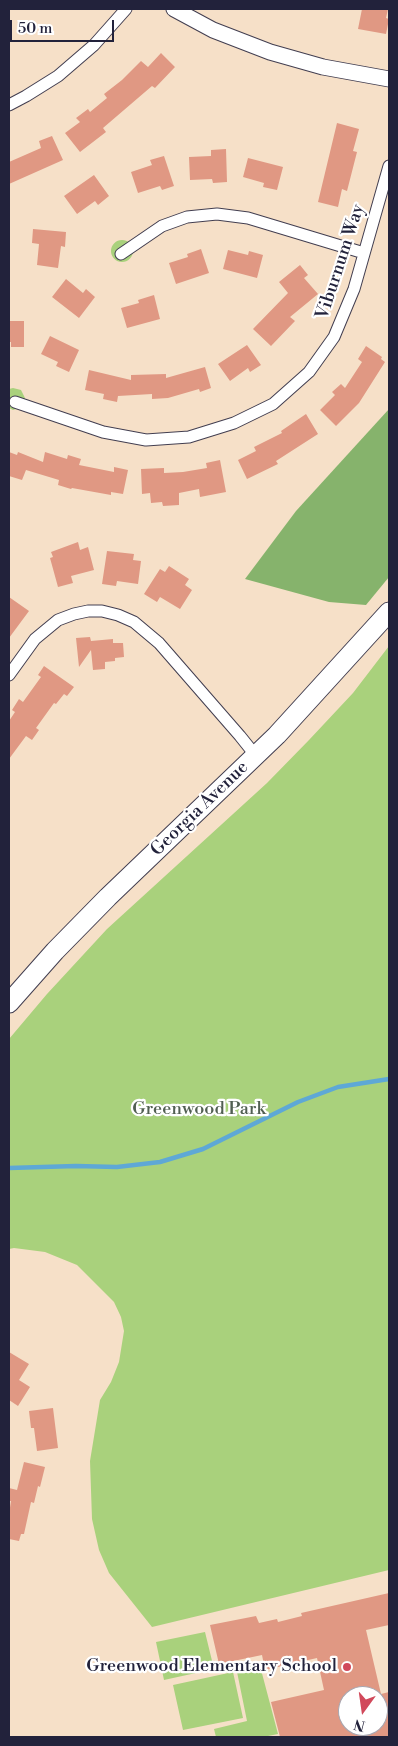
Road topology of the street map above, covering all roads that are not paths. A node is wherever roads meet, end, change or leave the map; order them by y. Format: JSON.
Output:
{"nodes":[{"id":1,"x":126,"y":9,"type":"edge"},
{"id":2,"x":174,"y":9,"type":"edge"},
{"id":3,"x":389,"y":79,"type":"edge"},
{"id":4,"x":9,"y":105,"type":"edge"},
{"id":5,"x":389,"y":166,"type":"edge"},
{"id":6,"x":364,"y":253,"type":"junction"},
{"id":7,"x":122,"y":254,"type":"dead end"},
{"id":8,"x":15,"y":402,"type":"dead end"},
{"id":9,"x":389,"y":612,"type":"edge"},
{"id":10,"x":9,"y":675,"type":"edge"},
{"id":11,"x":256,"y":756,"type":"junction"},
{"id":12,"x":9,"y":1003,"type":"edge"}],
"edges":[{"from":1,"to":4,"type":"street"},
{"from":2,"to":3,"type":"street"},
{"from":5,"to":6,"type":"street","name":"Viburnum Way"},
{"from":6,"to":7,"type":"street"},
{"from":6,"to":8,"type":"street","name":"Viburnum Way"},
{"from":9,"to":11,"type":"main road","name":"Georgia Avenue"},
{"from":10,"to":11,"type":"street"},
{"from":11,"to":12,"type":"main road","name":"Georgia Avenue"}]}
